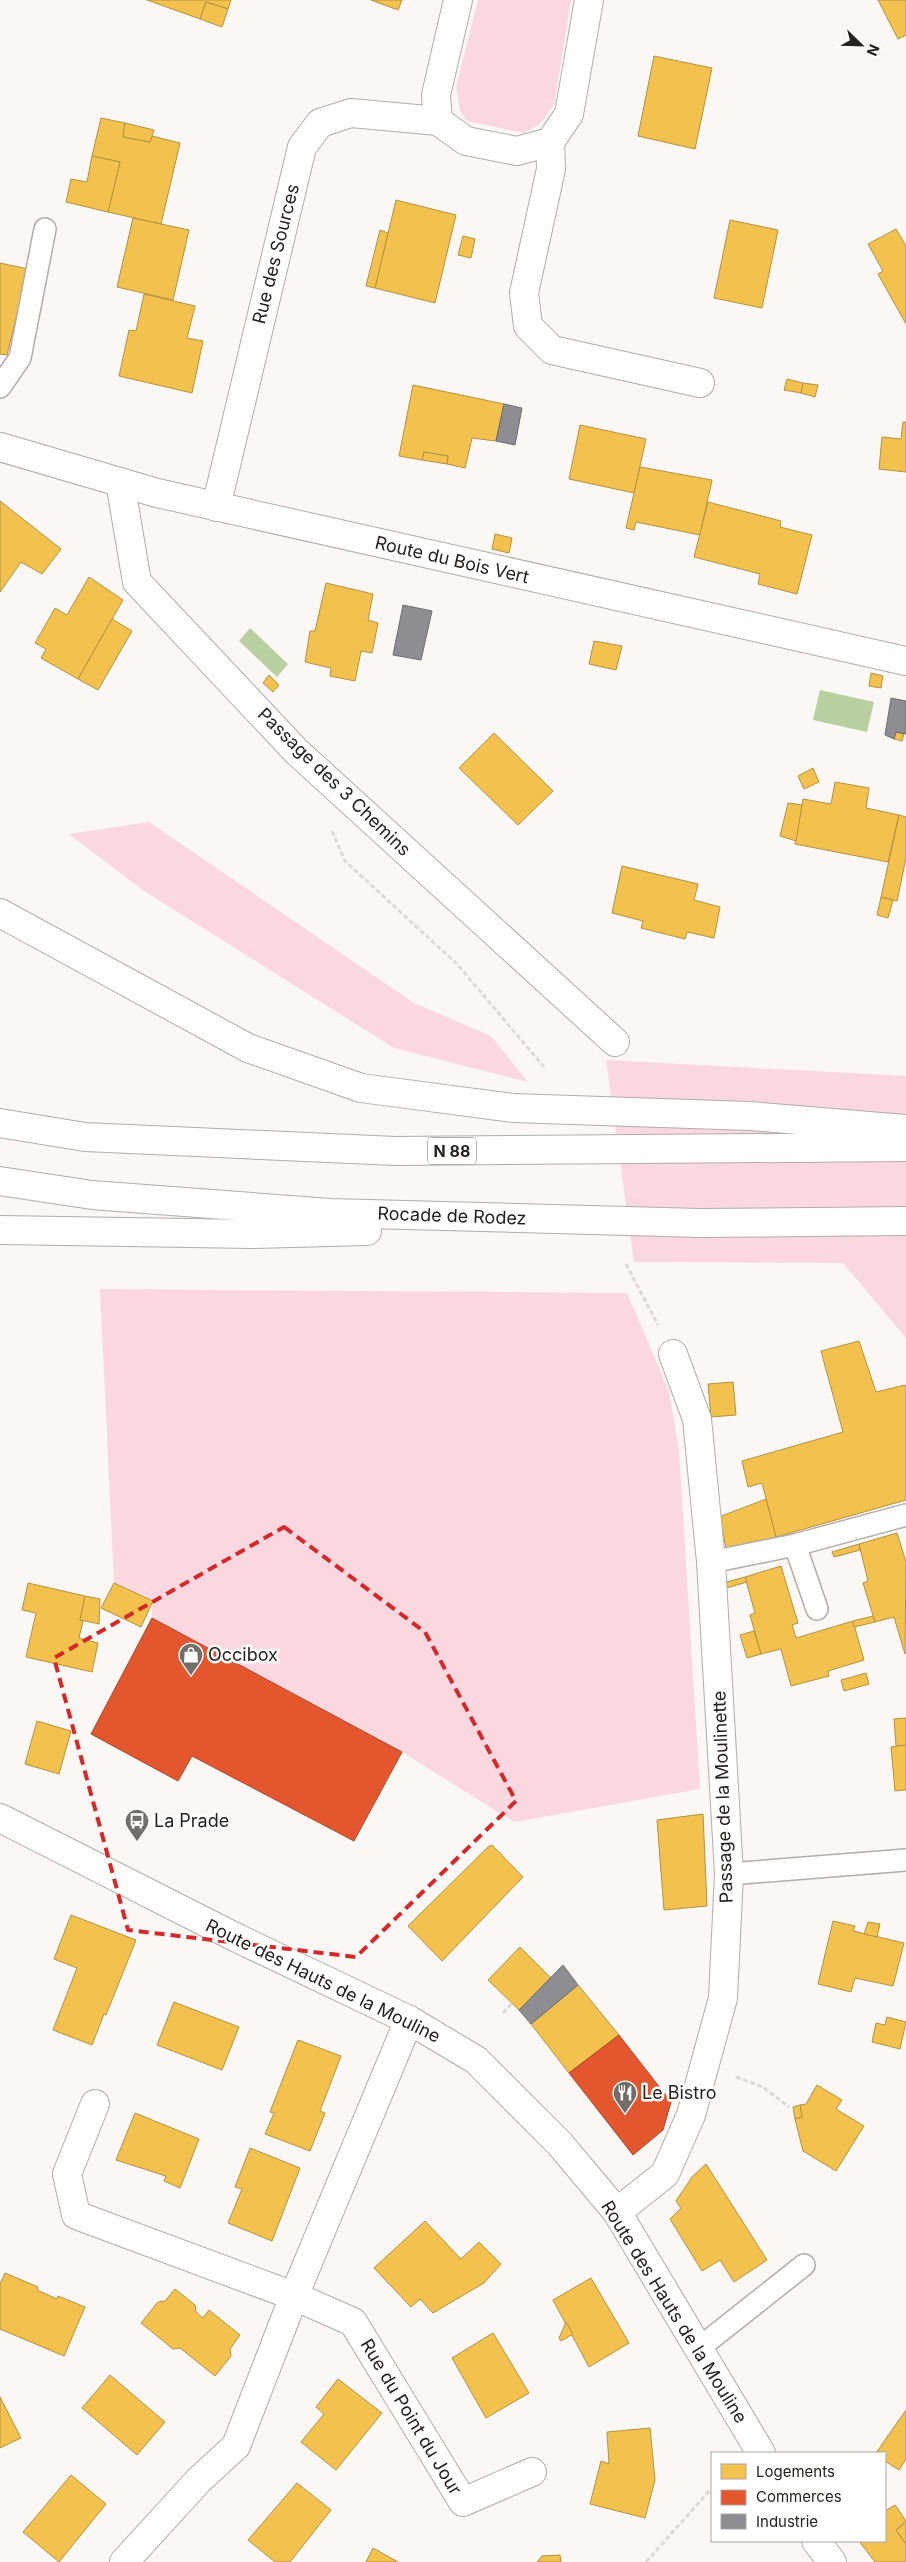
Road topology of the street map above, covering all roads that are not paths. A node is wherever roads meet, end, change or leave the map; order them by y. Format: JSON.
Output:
{"nodes":[{"id":1,"x":458,"y":0,"type":"edge"},
{"id":2,"x":589,"y":0,"type":"edge"},
{"id":3,"x":438,"y":121,"type":"junction"},
{"id":4,"x":550,"y":142,"type":"junction"},
{"id":5,"x":45,"y":229,"type":"dead end"},
{"id":6,"x":700,"y":383,"type":"dead end"},
{"id":7,"x":0,"y":387,"type":"edge"},
{"id":8,"x":0,"y":446,"type":"edge"},
{"id":9,"x":120,"y":482,"type":"junction"},
{"id":10,"x":216,"y":507,"type":"junction"},
{"id":11,"x":906,"y":661,"type":"edge"},
{"id":12,"x":0,"y":913,"type":"edge"},
{"id":13,"x":614,"y":1042,"type":"dead end"},
{"id":14,"x":0,"y":1123,"type":"edge"},
{"id":15,"x":906,"y":1129,"type":"edge"},
{"id":16,"x":906,"y":1147,"type":"edge"},
{"id":17,"x":0,"y":1181,"type":"edge"},
{"id":18,"x":906,"y":1221,"type":"edge"},
{"id":19,"x":700,"y":1223,"type":"junction"},
{"id":20,"x":0,"y":1230,"type":"edge"},
{"id":21,"x":673,"y":1354,"type":"road end"},
{"id":22,"x":906,"y":1514,"type":"edge"},
{"id":23,"x":795,"y":1545,"type":"junction"},
{"id":24,"x":711,"y":1562,"type":"junction"},
{"id":25,"x":817,"y":1609,"type":"dead end"},
{"id":26,"x":0,"y":1818,"type":"edge"},
{"id":27,"x":906,"y":1860,"type":"edge"},
{"id":28,"x":729,"y":1874,"type":"junction"},
{"id":29,"x":409,"y":2020,"type":"junction"},
{"id":30,"x":95,"y":2104,"type":"dead end"},
{"id":31,"x":617,"y":2212,"type":"junction"},
{"id":32,"x":804,"y":2265,"type":"dead end"},
{"id":33,"x":294,"y":2296,"type":"junction"},
{"id":34,"x":698,"y":2349,"type":"junction"},
{"id":35,"x":760,"y":2452,"type":"edge"},
{"id":36,"x":532,"y":2472,"type":"dead end"},
{"id":37,"x":817,"y":2542,"type":"edge"},
{"id":38,"x":124,"y":2562,"type":"edge"},
{"id":39,"x":832,"y":2562,"type":"edge"}],
"edges":[{"from":1,"to":3,"type":"main road"},
{"from":2,"to":4,"type":"main road"},
{"from":3,"to":4,"type":"main road","name":"Rue des Sources"},
{"from":3,"to":10,"type":"main road","name":"Rue des Sources"},
{"from":4,"to":6,"type":"main road"},
{"from":5,"to":7,"type":"lane"},
{"from":8,"to":9,"type":"main road","name":"Route du Bois Vert"},
{"from":9,"to":10,"type":"main road","name":"Route du Bois Vert"},
{"from":9,"to":13,"type":"main road","name":"Passage des 3 Chemins"},
{"from":10,"to":11,"type":"main road","name":"Route du Bois Vert"},
{"from":12,"to":15,"type":"main road"},
{"from":14,"to":16,"type":"main road","number":"N 88"},
{"from":17,"to":19,"type":"main road","name":"Rocade de Rodez"},
{"from":18,"to":19,"type":"main road","name":"Rocade de Rodez"},
{"from":19,"to":20,"type":"main road"},
{"from":21,"to":24,"type":"main road","name":"Passage de la Moulinette"},
{"from":22,"to":23,"type":"lane"},
{"from":23,"to":24,"type":"lane"},
{"from":23,"to":25,"type":"lane"},
{"from":24,"to":28,"type":"main road","name":"Passage de la Moulinette"},
{"from":26,"to":29,"type":"main road","name":"Route des Hauts de la Mouline"},
{"from":27,"to":28,"type":"lane"},
{"from":28,"to":31,"type":"main road","name":"Passage de la Moulinette"},
{"from":29,"to":31,"type":"main road","name":"Route des Hauts de la Mouline"},
{"from":29,"to":33,"type":"main road"},
{"from":30,"to":33,"type":"main road","name":"Rue du Point du Jour"},
{"from":31,"to":34,"type":"main road","name":"Route des Hauts de la Mouline"},
{"from":32,"to":34,"type":"lane"},
{"from":33,"to":36,"type":"main road","name":"Rue du Point du Jour"},
{"from":33,"to":38,"type":"main road"},
{"from":34,"to":35,"type":"main road","name":"Route des Hauts de la Mouline"},
{"from":37,"to":39,"type":"main road"}]}
